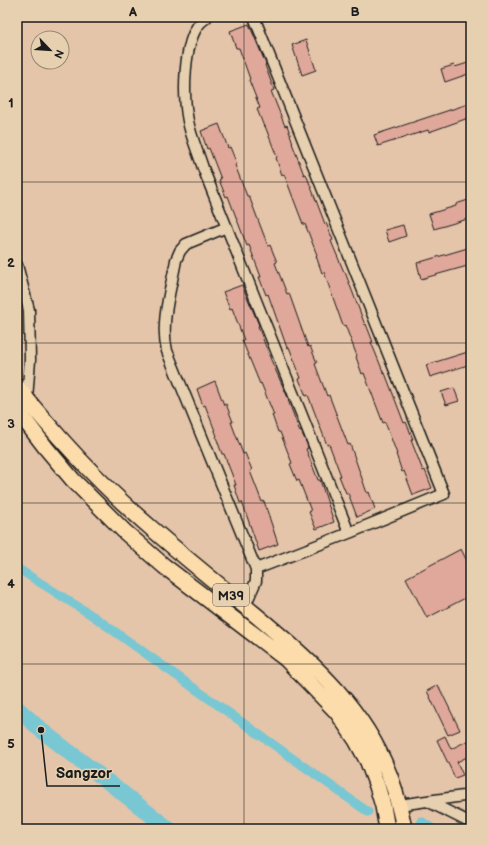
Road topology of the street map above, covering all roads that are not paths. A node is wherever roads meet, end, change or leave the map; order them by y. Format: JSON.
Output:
{"nodes":[{"id":1,"x":207,"y":17,"type":"edge"},
{"id":2,"x":254,"y":17,"type":"edge"},
{"id":3,"x":227,"y":227,"type":"junction"},
{"id":4,"x":17,"y":265,"type":"edge"},
{"id":5,"x":17,"y":387,"type":"edge"},
{"id":6,"x":22,"y":404,"type":"edge"},
{"id":7,"x":350,"y":533,"type":"junction"},
{"id":8,"x":175,"y":549,"type":"junction"},
{"id":9,"x":164,"y":566,"type":"junction"},
{"id":10,"x":256,"y":569,"type":"junction"},
{"id":11,"x":245,"y":606,"type":"junction"},
{"id":12,"x":471,"y":795,"type":"edge"},
{"id":13,"x":427,"y":801,"type":"junction"},
{"id":14,"x":399,"y":805,"type":"junction"},
{"id":15,"x":471,"y":822,"type":"edge"},
{"id":16,"x":387,"y":829,"type":"edge"},
{"id":17,"x":404,"y":829,"type":"edge"}],
"edges":[{"from":1,"to":3,"type":"street"},
{"from":2,"to":7,"type":"street"},
{"from":3,"to":7,"type":"street"},
{"from":3,"to":10,"type":"street"},
{"from":4,"to":6,"type":"street"},
{"from":5,"to":6,"type":"highway","number":"M39"},
{"from":6,"to":8,"type":"highway","number":"M39"},
{"from":6,"to":9,"type":"highway","number":"M39"},
{"from":7,"to":10,"type":"street"},
{"from":8,"to":9,"type":"highway"},
{"from":8,"to":11,"type":"highway","number":"M39"},
{"from":9,"to":16,"type":"highway","number":"M39"},
{"from":10,"to":11,"type":"street"},
{"from":11,"to":14,"type":"highway","number":"M39"},
{"from":12,"to":13,"type":"street"},
{"from":13,"to":14,"type":"street"},
{"from":13,"to":15,"type":"street"},
{"from":14,"to":17,"type":"highway","number":"M39"}]}
